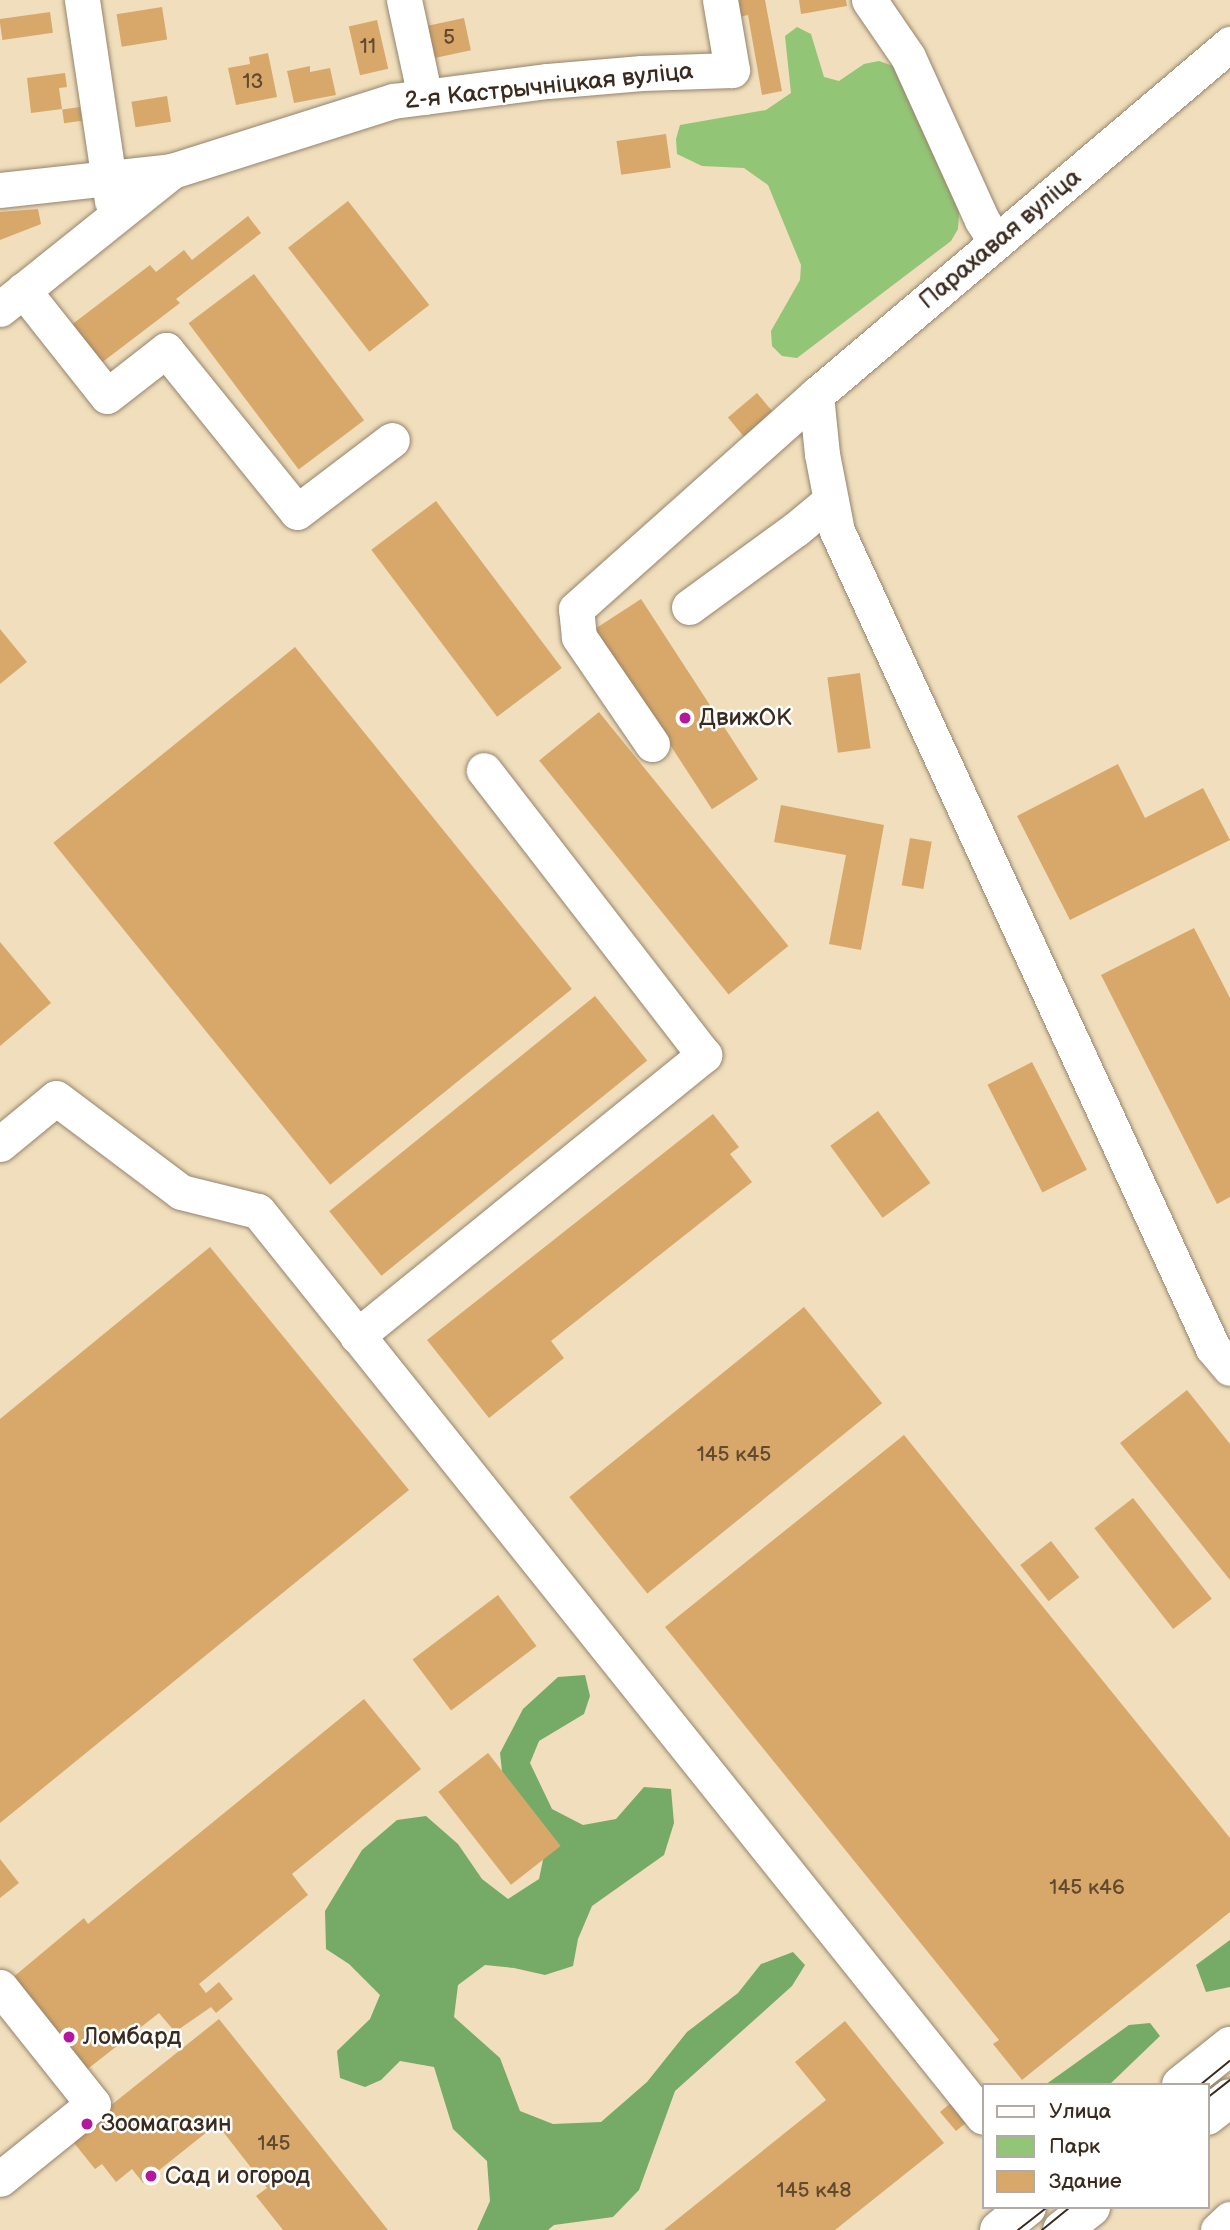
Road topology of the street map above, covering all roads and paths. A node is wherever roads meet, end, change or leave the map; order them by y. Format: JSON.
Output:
{"nodes":[{"id":1,"x":82,"y":0,"type":"edge"},
{"id":2,"x":404,"y":0,"type":"edge"},
{"id":3,"x":720,"y":0,"type":"edge"},
{"id":4,"x":869,"y":0,"type":"edge"},
{"id":5,"x":1230,"y":44,"type":"edge"},
{"id":6,"x":425,"y":97,"type":"junction"},
{"id":7,"x":172,"y":171,"type":"junction"},
{"id":8,"x":110,"y":178,"type":"junction"},
{"id":9,"x":0,"y":190,"type":"edge"},
{"id":10,"x":114,"y":217,"type":"junction"},
{"id":11,"x":996,"y":242,"type":"junction"},
{"id":12,"x":12,"y":300,"type":"edge"},
{"id":13,"x":816,"y":395,"type":"junction"},
{"id":14,"x":391,"y":440,"type":"dead end"},
{"id":15,"x":831,"y":500,"type":"junction"},
{"id":16,"x":688,"y":607,"type":"dead end"},
{"id":17,"x":652,"y":744,"type":"dead end"},
{"id":18,"x":484,"y":770,"type":"dead end"},
{"id":19,"x":2,"y":1138,"type":"edge"},
{"id":20,"x":357,"y":1336,"type":"junction"},
{"id":21,"x":1230,"y":1368,"type":"edge"},
{"id":22,"x":0,"y":1987,"type":"edge"},
{"id":23,"x":1230,"y":2046,"type":"edge"},
{"id":24,"x":1184,"y":2083,"type":"edge"},
{"id":25,"x":1230,"y":2098,"type":"edge"},
{"id":26,"x":1209,"y":2114,"type":"edge"},
{"id":27,"x":982,"y":2116,"type":"edge"},
{"id":28,"x":0,"y":2179,"type":"edge"},
{"id":29,"x":1025,"y":2209,"type":"edge"},
{"id":30,"x":1230,"y":2219,"type":"edge"},
{"id":31,"x":999,"y":2230,"type":"edge"},
{"id":32,"x":1218,"y":2230,"type":"edge"}],
"edges":[{"from":1,"to":8,"type":"street"},
{"from":2,"to":6,"type":"street"},
{"from":3,"to":6,"type":"street","name":"2-я Кастрычніцкая вуліца"},
{"from":4,"to":11,"type":"street"},
{"from":5,"to":11,"type":"street","name":"Парахавая вуліца"},
{"from":6,"to":7,"type":"street","name":"2-я Кастрычніцкая вуліца"},
{"from":7,"to":8,"type":"street","name":"2-я Кастрычніцкая вуліца"},
{"from":7,"to":10,"type":"street"},
{"from":8,"to":9,"type":"street","name":"2-я Кастрычніцкая вуліца"},
{"from":8,"to":10,"type":"street"},
{"from":10,"to":12,"type":"street"},
{"from":11,"to":13,"type":"street","name":"Парахавая вуліца"},
{"from":12,"to":14,"type":"street"},
{"from":13,"to":15,"type":"street"},
{"from":13,"to":17,"type":"street","name":"Парахавая вуліца"},
{"from":15,"to":16,"type":"street"},
{"from":15,"to":21,"type":"street"},
{"from":18,"to":20,"type":"street"},
{"from":19,"to":20,"type":"street"},
{"from":20,"to":27,"type":"street"},
{"from":22,"to":28,"type":"street"},
{"from":23,"to":24,"type":"main road"},
{"from":25,"to":26,"type":"main road"},
{"from":29,"to":31,"type":"main road"},
{"from":30,"to":32,"type":"street"}]}
